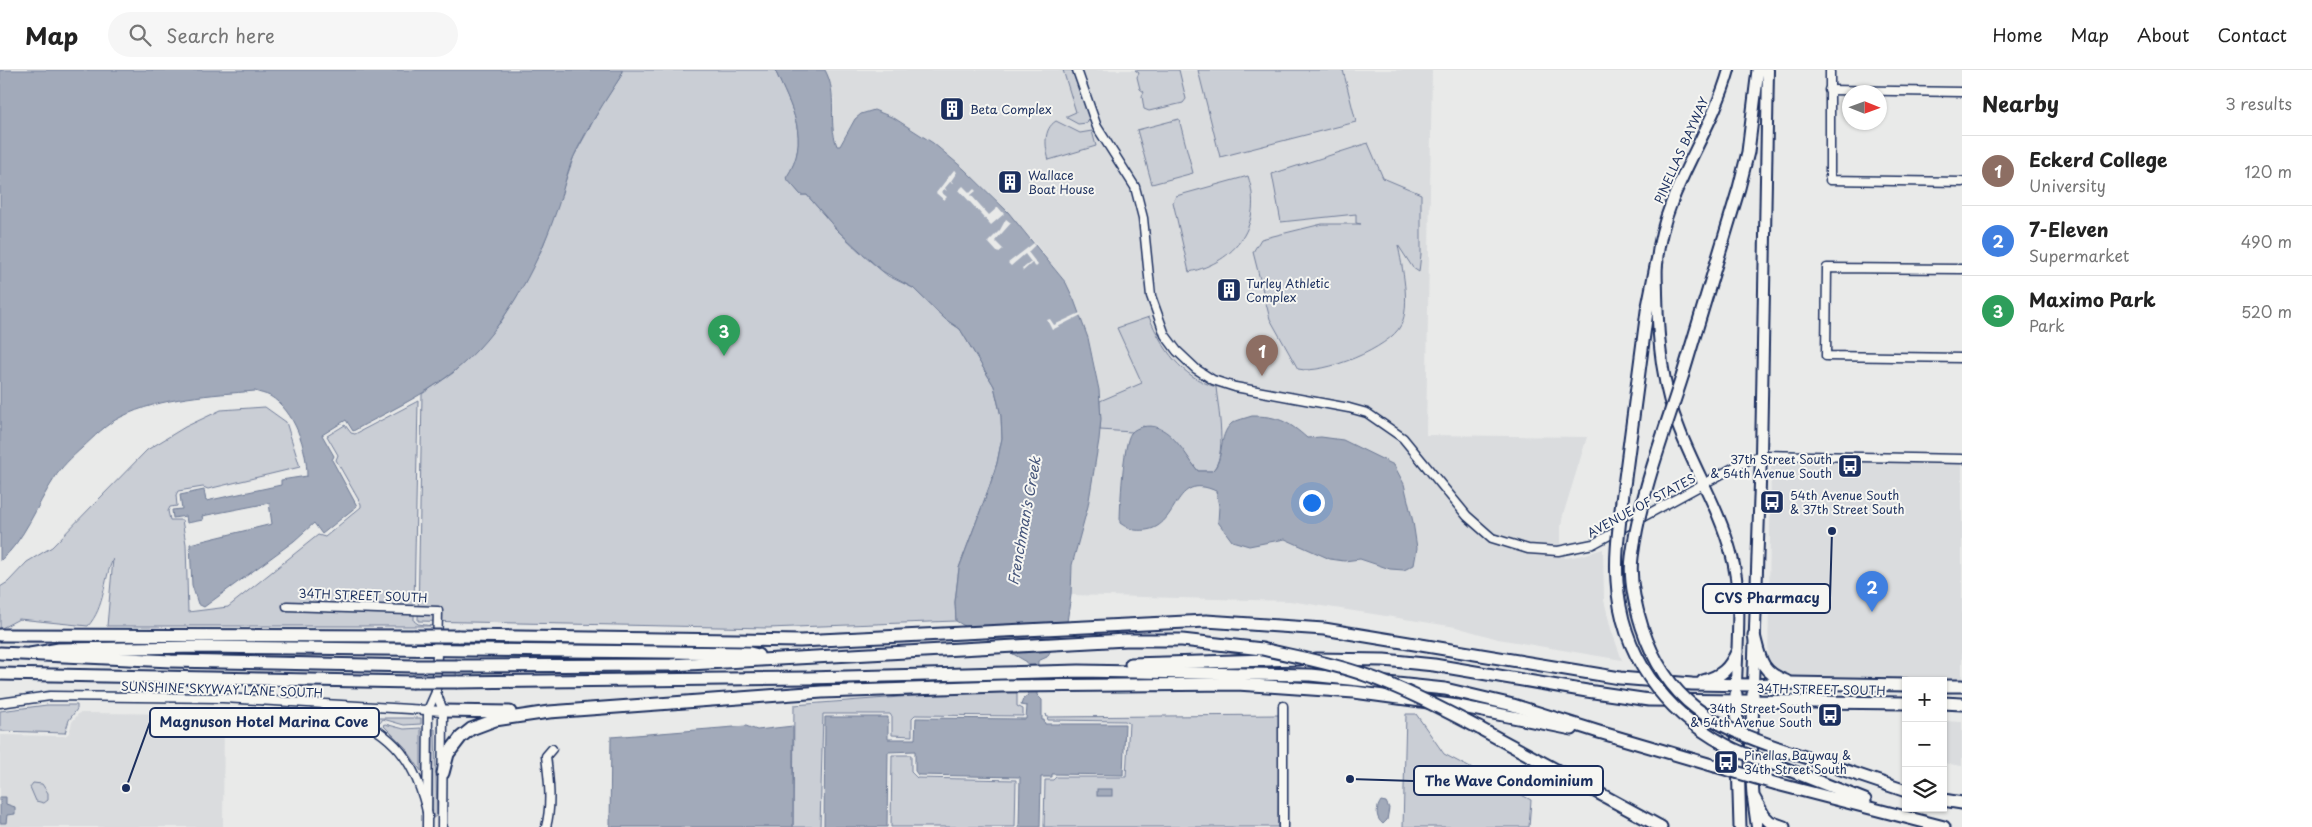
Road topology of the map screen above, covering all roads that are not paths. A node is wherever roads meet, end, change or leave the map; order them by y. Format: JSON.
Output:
{"nodes":[{"id":1,"x":1077,"y":70,"type":"edge"},
{"id":2,"x":1729,"y":70,"type":"edge"},
{"id":3,"x":1758,"y":70,"type":"edge"},
{"id":4,"x":1768,"y":70,"type":"edge"},
{"id":5,"x":1830,"y":70,"type":"edge"},
{"id":6,"x":1830,"y":90,"type":"junction"},
{"id":7,"x":1962,"y":92,"type":"edge"},
{"id":8,"x":1962,"y":182,"type":"edge"},
{"id":9,"x":1657,"y":261,"type":"junction"},
{"id":10,"x":1962,"y":269,"type":"edge"},
{"id":11,"x":1962,"y":358,"type":"edge"},
{"id":12,"x":1761,"y":454,"type":"junction"},
{"id":13,"x":1962,"y":458,"type":"edge"},
{"id":14,"x":1703,"y":485,"type":"junction"},
{"id":15,"x":287,"y":606,"type":"dead end"},
{"id":16,"x":0,"y":635,"type":"edge"},
{"id":17,"x":1754,"y":636,"type":"junction"},
{"id":18,"x":437,"y":650,"type":"junction"},
{"id":19,"x":1737,"y":652,"type":"junction"},
{"id":20,"x":0,"y":653,"type":"edge"},
{"id":21,"x":30,"y":654,"type":"junction"},
{"id":22,"x":775,"y":659,"type":"junction"},
{"id":23,"x":1095,"y":671,"type":"junction"},
{"id":24,"x":0,"y":674,"type":"edge"},
{"id":25,"x":1790,"y":683,"type":"junction"},
{"id":26,"x":1692,"y":684,"type":"junction"},
{"id":27,"x":1736,"y":685,"type":"junction"},
{"id":28,"x":1753,"y":685,"type":"junction"},
{"id":29,"x":1902,"y":685,"type":"edge"},
{"id":30,"x":1947,"y":686,"type":"edge"},
{"id":31,"x":1962,"y":686,"type":"edge"},
{"id":32,"x":436,"y":692,"type":"junction"},
{"id":33,"x":1736,"y":701,"type":"junction"},
{"id":34,"x":1753,"y":702,"type":"junction"},
{"id":35,"x":0,"y":703,"type":"edge"},
{"id":36,"x":322,"y":703,"type":"junction"},
{"id":37,"x":1902,"y":703,"type":"edge"},
{"id":38,"x":1947,"y":704,"type":"edge"},
{"id":39,"x":1962,"y":704,"type":"edge"},
{"id":40,"x":1283,"y":706,"type":"dead end"},
{"id":41,"x":428,"y":710,"type":"junction"},
{"id":42,"x":443,"y":711,"type":"junction"},
{"id":43,"x":549,"y":712,"type":"junction"},
{"id":44,"x":1599,"y":732,"type":"junction"},
{"id":45,"x":552,"y":748,"type":"dead end"},
{"id":46,"x":443,"y":773,"type":"junction"},
{"id":47,"x":1902,"y":790,"type":"edge"},
{"id":48,"x":1753,"y":796,"type":"junction"},
{"id":49,"x":1947,"y":801,"type":"edge"},
{"id":50,"x":1962,"y":803,"type":"edge"},
{"id":51,"x":428,"y":816,"type":"junction"},
{"id":52,"x":1908,"y":817,"type":"junction"},
{"id":53,"x":442,"y":824,"type":"edge"},
{"id":54,"x":429,"y":827,"type":"edge"},
{"id":55,"x":546,"y":827,"type":"edge"},
{"id":56,"x":1283,"y":827,"type":"edge"},
{"id":57,"x":1662,"y":827,"type":"edge"},
{"id":58,"x":1740,"y":827,"type":"edge"},
{"id":59,"x":1757,"y":827,"type":"edge"},
{"id":60,"x":1784,"y":827,"type":"edge"},
{"id":61,"x":1944,"y":827,"type":"edge"}],
"edges":[{"from":1,"to":14,"type":"street","name":"AVENUE OF STATES"},
{"from":2,"to":9,"type":"main road","name":"PINELLAS BAYWAY"},
{"from":3,"to":47,"type":"highway","bridge":true},
{"from":4,"to":12,"type":"main road"},
{"from":5,"to":6,"type":"street"},
{"from":6,"to":7,"type":"street"},
{"from":6,"to":8,"type":"street"},
{"from":9,"to":14,"type":"main road","name":"PINELLAS BAYWAY"},
{"from":9,"to":52,"type":"highway","bridge":true},
{"from":10,"to":11,"type":"street"},
{"from":12,"to":13,"type":"street"},
{"from":12,"to":14,"type":"street","name":"AVENUE OF STATES"},
{"from":12,"to":17,"type":"main road"},
{"from":14,"to":19,"type":"main road","name":"PINELLAS BAYWAY"},
{"from":15,"to":18,"type":"street","name":"34TH STREET SOUTH"},
{"from":16,"to":26,"type":"highway","name":"34TH STREET SOUTH","bridge":true},
{"from":17,"to":25,"type":"highway"},
{"from":17,"to":28,"type":"main road"},
{"from":18,"to":21,"type":"highway"},
{"from":18,"to":22,"type":"highway"},
{"from":18,"to":32,"type":"street"},
{"from":19,"to":26,"type":"highway"},
{"from":19,"to":27,"type":"main road","name":"PINELLAS BAYWAY"},
{"from":20,"to":21,"type":"highway"},
{"from":21,"to":22,"type":"highway","bridge":true},
{"from":22,"to":57,"type":"highway","bridge":true},
{"from":23,"to":24,"type":"highway","bridge":true},
{"from":23,"to":33,"type":"highway","name":"34TH STREET SOUTH"},
{"from":23,"to":44,"type":"highway"},
{"from":25,"to":28,"type":"highway","name":"34TH STREET SOUTH"},
{"from":25,"to":29,"type":"highway","name":"34TH STREET SOUTH"},
{"from":26,"to":27,"type":"highway","name":"34TH STREET SOUTH"},
{"from":27,"to":28,"type":"highway","name":"34TH STREET SOUTH"},
{"from":27,"to":33,"type":"highway","name":"PINELLAS BAYWAY"},
{"from":28,"to":34,"type":"highway"},
{"from":30,"to":31,"type":"highway"},
{"from":32,"to":41,"type":"street"},
{"from":32,"to":42,"type":"street"},
{"from":33,"to":34,"type":"highway","name":"34TH STREET SOUTH"},
{"from":33,"to":58,"type":"highway","name":"PINELLAS BAYWAY"},
{"from":34,"to":37,"type":"highway","name":"34TH STREET SOUTH"},
{"from":34,"to":48,"type":"highway"},
{"from":35,"to":36,"type":"street","name":"SUNSHINE SKYWAY LANE SOUTH"},
{"from":36,"to":41,"type":"street","name":"SUNSHINE SKYWAY LANE SOUTH"},
{"from":36,"to":51,"type":"street"},
{"from":38,"to":39,"type":"highway"},
{"from":40,"to":56,"type":"street"},
{"from":41,"to":42,"type":"street","name":"SUNSHINE SKYWAY LANE SOUTH"},
{"from":41,"to":51,"type":"street"},
{"from":42,"to":43,"type":"highway"},
{"from":42,"to":46,"type":"street"},
{"from":43,"to":44,"type":"highway"},
{"from":43,"to":46,"type":"highway"},
{"from":44,"to":52,"type":"highway","bridge":true},
{"from":45,"to":55,"type":"street"},
{"from":46,"to":53,"type":"street"},
{"from":48,"to":59,"type":"main road"},
{"from":48,"to":60,"type":"highway"},
{"from":49,"to":50,"type":"highway"},
{"from":51,"to":54,"type":"street"},
{"from":52,"to":61,"type":"highway"},
{"from":53,"to":54,"type":"street"}]}
